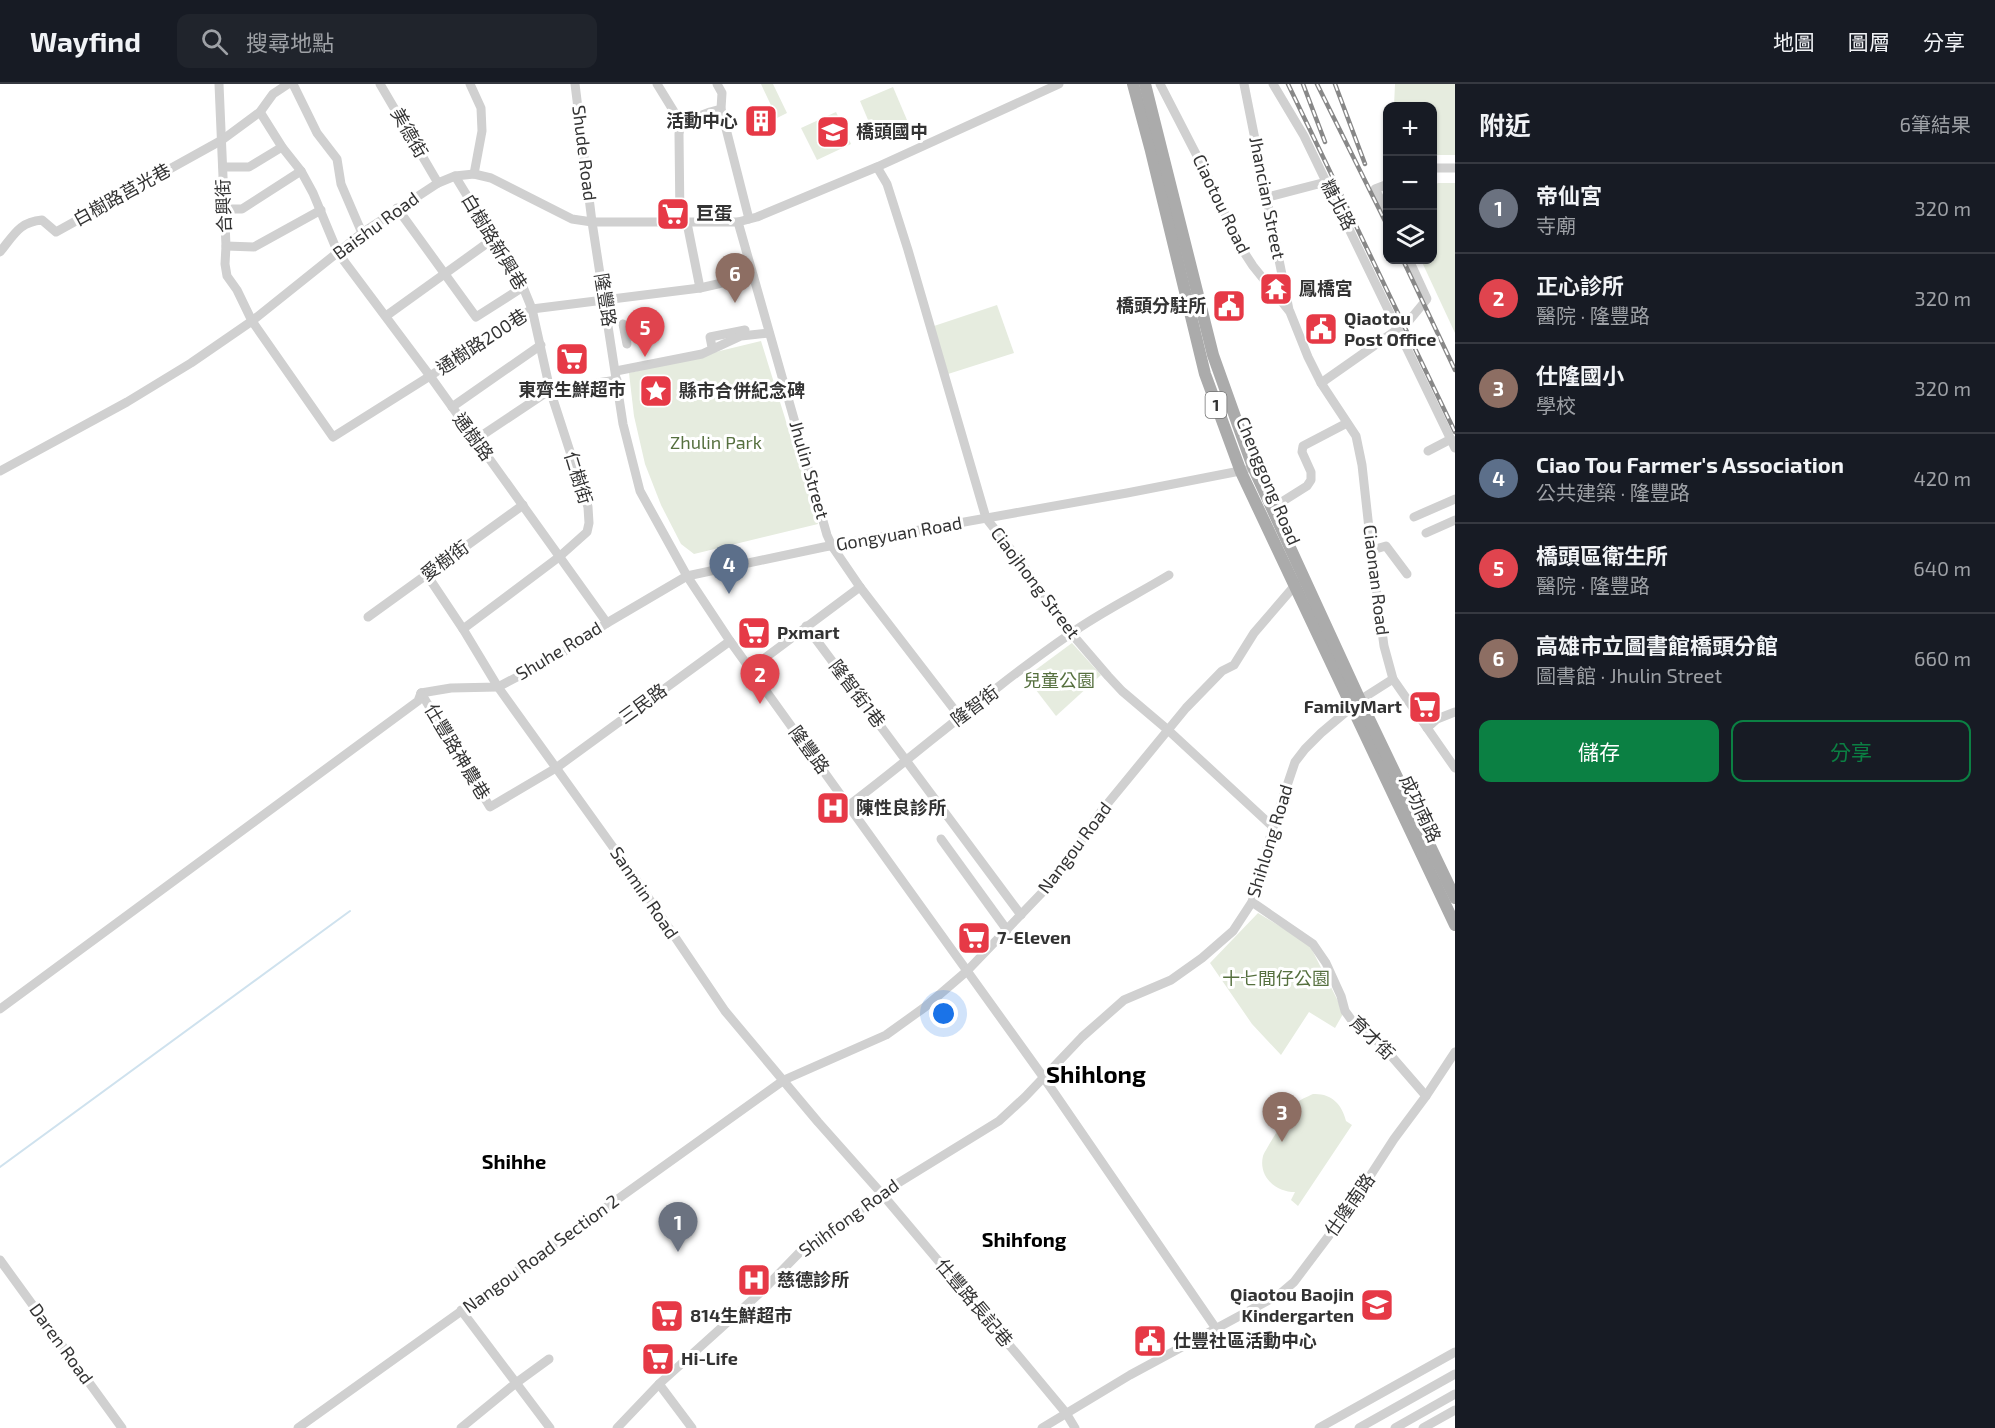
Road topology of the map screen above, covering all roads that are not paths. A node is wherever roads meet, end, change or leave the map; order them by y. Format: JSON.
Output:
{"nodes":[{"id":1,"x":219,"y":84,"type":"edge"},
{"id":2,"x":291,"y":84,"type":"edge"},
{"id":3,"x":380,"y":84,"type":"edge"},
{"id":4,"x":470,"y":84,"type":"edge"},
{"id":5,"x":575,"y":84,"type":"edge"},
{"id":6,"x":657,"y":84,"type":"edge"},
{"id":7,"x":717,"y":84,"type":"edge"},
{"id":8,"x":1059,"y":84,"type":"edge"},
{"id":9,"x":1133,"y":84,"type":"edge"},
{"id":10,"x":1144,"y":84,"type":"edge"},
{"id":11,"x":1160,"y":84,"type":"edge"},
{"id":12,"x":1244,"y":84,"type":"edge"},
{"id":13,"x":1274,"y":84,"type":"edge"},
{"id":14,"x":721,"y":109,"type":"junction"},
{"id":15,"x":260,"y":112,"type":"junction"},
{"id":16,"x":681,"y":123,"type":"junction"},
{"id":17,"x":222,"y":140,"type":"junction"},
{"id":18,"x":282,"y":147,"type":"junction"},
{"id":19,"x":877,"y":166,"type":"junction"},
{"id":20,"x":223,"y":167,"type":"junction"},
{"id":21,"x":1437,"y":168,"type":"edge"},
{"id":22,"x":1455,"y":168,"type":"edge"},
{"id":23,"x":301,"y":171,"type":"junction"},
{"id":24,"x":474,"y":174,"type":"junction"},
{"id":25,"x":455,"y":176,"type":"junction"},
{"id":26,"x":1326,"y":182,"type":"junction"},
{"id":27,"x":438,"y":183,"type":"junction"},
{"id":28,"x":1383,"y":186,"type":"edge"},
{"id":29,"x":1268,"y":197,"type":"junction"},
{"id":30,"x":1383,"y":204,"type":"edge"},
{"id":31,"x":397,"y":208,"type":"junction"},
{"id":32,"x":223,"y":209,"type":"junction"},
{"id":33,"x":321,"y":210,"type":"junction"},
{"id":34,"x":749,"y":219,"type":"junction"},
{"id":35,"x":592,"y":222,"type":"junction"},
{"id":36,"x":738,"y":222,"type":"junction"},
{"id":37,"x":684,"y":223,"type":"junction"},
{"id":38,"x":362,"y":233,"type":"junction"},
{"id":39,"x":493,"y":239,"type":"junction"},
{"id":40,"x":226,"y":246,"type":"junction"},
{"id":41,"x":0,"y":252,"type":"edge"},
{"id":42,"x":338,"y":252,"type":"junction"},
{"id":43,"x":1411,"y":264,"type":"edge"},
{"id":44,"x":445,"y":273,"type":"junction"},
{"id":45,"x":753,"y":276,"type":"junction"},
{"id":46,"x":523,"y":287,"type":"junction"},
{"id":47,"x":700,"y":288,"type":"junction"},
{"id":48,"x":605,"y":300,"type":"junction"},
{"id":49,"x":532,"y":309,"type":"junction"},
{"id":50,"x":1290,"y":312,"type":"junction"},
{"id":51,"x":386,"y":316,"type":"junction"},
{"id":52,"x":252,"y":321,"type":"junction"},
{"id":53,"x":636,"y":322,"type":"dead end"},
{"id":54,"x":623,"y":324,"type":"dead end"},
{"id":55,"x":1398,"y":328,"type":"junction"},
{"id":56,"x":654,"y":331,"type":"dead end"},
{"id":57,"x":768,"y":331,"type":"junction"},
{"id":58,"x":740,"y":333,"type":"junction"},
{"id":59,"x":627,"y":344,"type":"dead end"},
{"id":60,"x":541,"y":345,"type":"junction"},
{"id":61,"x":712,"y":347,"type":"dead end"},
{"id":62,"x":430,"y":376,"type":"junction"},
{"id":63,"x":617,"y":376,"type":"junction"},
{"id":64,"x":1321,"y":383,"type":"junction"},
{"id":65,"x":550,"y":390,"type":"junction"},
{"id":66,"x":452,"y":407,"type":"junction"},
{"id":67,"x":1347,"y":423,"type":"junction"},
{"id":68,"x":475,"y":440,"type":"junction"},
{"id":69,"x":1453,"y":444,"type":"edge"},
{"id":70,"x":1428,"y":451,"type":"dead end"},
{"id":71,"x":1253,"y":467,"type":"junction"},
{"id":72,"x":0,"y":471,"type":"edge"},
{"id":73,"x":1240,"y":472,"type":"junction"},
{"id":74,"x":1455,"y":499,"type":"edge"},
{"id":75,"x":523,"y":506,"type":"junction"},
{"id":76,"x":1272,"y":508,"type":"junction"},
{"id":77,"x":1414,"y":517,"type":"dead end"},
{"id":78,"x":986,"y":519,"type":"junction"},
{"id":79,"x":1455,"y":520,"type":"edge"},
{"id":80,"x":1426,"y":534,"type":"dead end"},
{"id":81,"x":832,"y":546,"type":"junction"},
{"id":82,"x":1372,"y":549,"type":"junction"},
{"id":83,"x":560,"y":557,"type":"junction"},
{"id":84,"x":1407,"y":574,"type":"dead end"},
{"id":85,"x":427,"y":575,"type":"junction"},
{"id":86,"x":1169,"y":575,"type":"dead end"},
{"id":87,"x":687,"y":576,"type":"junction"},
{"id":88,"x":1303,"y":576,"type":"junction"},
{"id":89,"x":860,"y":587,"type":"junction"},
{"id":90,"x":1294,"y":587,"type":"junction"},
{"id":91,"x":368,"y":617,"type":"dead end"},
{"id":92,"x":607,"y":623,"type":"junction"},
{"id":93,"x":806,"y":626,"type":"junction"},
{"id":94,"x":463,"y":628,"type":"junction"},
{"id":95,"x":1071,"y":633,"type":"junction"},
{"id":96,"x":730,"y":641,"type":"junction"},
{"id":97,"x":750,"y":669,"type":"junction"},
{"id":98,"x":1393,"y":679,"type":"junction"},
{"id":99,"x":498,"y":687,"type":"junction"},
{"id":100,"x":421,"y":693,"type":"junction"},
{"id":101,"x":1356,"y":704,"type":"junction"},
{"id":102,"x":1455,"y":712,"type":"edge"},
{"id":103,"x":960,"y":717,"type":"junction"},
{"id":104,"x":1427,"y":728,"type":"junction"},
{"id":105,"x":1168,"y":730,"type":"junction"},
{"id":106,"x":907,"y":761,"type":"junction"},
{"id":107,"x":556,"y":768,"type":"junction"},
{"id":108,"x":1455,"y":768,"type":"edge"},
{"id":109,"x":848,"y":806,"type":"junction"},
{"id":110,"x":1273,"y":827,"type":"junction"},
{"id":111,"x":941,"y":839,"type":"dead end"},
{"id":112,"x":1455,"y":898,"type":"edge"},
{"id":113,"x":1252,"y":902,"type":"junction"},
{"id":114,"x":1021,"y":915,"type":"junction"},
{"id":115,"x":1455,"y":925,"type":"edge"},
{"id":116,"x":1007,"y":930,"type":"junction"},
{"id":117,"x":967,"y":971,"type":"junction"},
{"id":118,"x":0,"y":1009,"type":"edge"},
{"id":119,"x":1455,"y":1052,"type":"edge"},
{"id":120,"x":1044,"y":1078,"type":"junction"},
{"id":121,"x":784,"y":1080,"type":"junction"},
{"id":122,"x":1426,"y":1096,"type":"junction"},
{"id":123,"x":882,"y":1194,"type":"junction"},
{"id":124,"x":0,"y":1260,"type":"edge"},
{"id":125,"x":461,"y":1310,"type":"junction"},
{"id":126,"x":1215,"y":1327,"type":"junction"},
{"id":127,"x":1455,"y":1352,"type":"edge"},
{"id":128,"x":549,"y":1359,"type":"dead end"},
{"id":129,"x":1455,"y":1374,"type":"edge"},
{"id":130,"x":516,"y":1383,"type":"junction"},
{"id":131,"x":659,"y":1384,"type":"junction"},
{"id":132,"x":1455,"y":1394,"type":"edge"},
{"id":133,"x":1455,"y":1410,"type":"edge"},
{"id":134,"x":1066,"y":1413,"type":"junction"},
{"id":135,"x":122,"y":1428,"type":"edge"},
{"id":136,"x":298,"y":1428,"type":"edge"},
{"id":137,"x":461,"y":1428,"type":"edge"},
{"id":138,"x":550,"y":1428,"type":"edge"},
{"id":139,"x":617,"y":1428,"type":"edge"},
{"id":140,"x":692,"y":1428,"type":"edge"},
{"id":141,"x":1042,"y":1428,"type":"edge"},
{"id":142,"x":1075,"y":1428,"type":"edge"},
{"id":143,"x":1319,"y":1428,"type":"edge"},
{"id":144,"x":1359,"y":1428,"type":"edge"},
{"id":145,"x":1395,"y":1428,"type":"edge"},
{"id":146,"x":1423,"y":1428,"type":"edge"}],
"edges":[{"from":1,"to":17,"type":"street","name":"合興街"},
{"from":2,"to":15,"type":"street"},
{"from":2,"to":38,"type":"street"},
{"from":3,"to":27,"type":"street","name":"美德街"},
{"from":4,"to":24,"type":"street"},
{"from":5,"to":35,"type":"street","name":"Shude Road"},
{"from":6,"to":16,"type":"street"},
{"from":7,"to":14,"type":"street"},
{"from":8,"to":19,"type":"street","name":"Baishu Road"},
{"from":9,"to":73,"type":"main road","name":"Chenggong Road","number":"1"},
{"from":10,"to":71,"type":"main road","name":"Chenggong Road","number":"1"},
{"from":11,"to":50,"type":"street","name":"Ciaotou Road"},
{"from":12,"to":29,"type":"street","name":"Jhancian Street"},
{"from":13,"to":26,"type":"street","name":"糖北路"},
{"from":14,"to":16,"type":"street"},
{"from":14,"to":34,"type":"street"},
{"from":15,"to":17,"type":"street"},
{"from":15,"to":18,"type":"street","name":"通樹路"},
{"from":16,"to":37,"type":"street"},
{"from":17,"to":20,"type":"street","name":"合興街"},
{"from":17,"to":41,"type":"street","name":"白樹路莒光巷"},
{"from":18,"to":20,"type":"street"},
{"from":18,"to":23,"type":"street","name":"通樹路"},
{"from":19,"to":34,"type":"street","name":"Baishu Road"},
{"from":19,"to":78,"type":"street","name":"Ciaojhong Street"},
{"from":20,"to":32,"type":"street","name":"合興街"},
{"from":21,"to":22,"type":"street"},
{"from":23,"to":32,"type":"street"},
{"from":23,"to":33,"type":"street","name":"通樹路"},
{"from":24,"to":25,"type":"street","name":"Baishu Road"},
{"from":24,"to":35,"type":"street","name":"Baishu Road"},
{"from":25,"to":27,"type":"street","name":"Baishu Road"},
{"from":25,"to":39,"type":"street","name":"白樹路新興巷"},
{"from":26,"to":29,"type":"street"},
{"from":26,"to":55,"type":"street","name":"糖北路"},
{"from":27,"to":31,"type":"street","name":"Baishu Road"},
{"from":28,"to":30,"type":"street"},
{"from":29,"to":50,"type":"street","name":"Jhancian Street"},
{"from":31,"to":38,"type":"street","name":"Baishu Road"},
{"from":31,"to":44,"type":"street"},
{"from":32,"to":40,"type":"street","name":"合興街"},
{"from":33,"to":40,"type":"street"},
{"from":33,"to":42,"type":"street","name":"通樹路"},
{"from":34,"to":36,"type":"street","name":"Baishu Road"},
{"from":35,"to":37,"type":"street","name":"Baishu Road"},
{"from":35,"to":48,"type":"street","name":"隆豐路"},
{"from":36,"to":37,"type":"street","name":"Baishu Road"},
{"from":36,"to":45,"type":"street","name":"Jhulin Street"},
{"from":37,"to":47,"type":"street"},
{"from":38,"to":42,"type":"street","name":"Baishu Road"},
{"from":39,"to":44,"type":"street"},
{"from":39,"to":46,"type":"street","name":"白樹路新興巷"},
{"from":40,"to":52,"type":"street","name":"合興街"},
{"from":42,"to":51,"type":"street","name":"通樹路"},
{"from":42,"to":52,"type":"street","name":"Baishu Road"},
{"from":43,"to":55,"type":"street"},
{"from":44,"to":46,"type":"street"},
{"from":44,"to":51,"type":"street"},
{"from":45,"to":47,"type":"street","name":"通樹路200巷"},
{"from":45,"to":57,"type":"street","name":"Jhulin Street"},
{"from":46,"to":49,"type":"street","name":"白樹路新興巷"},
{"from":47,"to":48,"type":"street","name":"通樹路200巷"},
{"from":48,"to":49,"type":"street","name":"通樹路200巷"},
{"from":48,"to":63,"type":"street","name":"隆豐路"},
{"from":49,"to":60,"type":"street","name":"仁樹街"},
{"from":49,"to":62,"type":"street","name":"通樹路200巷"},
{"from":50,"to":64,"type":"street","name":"Ciaotou Road"},
{"from":51,"to":62,"type":"street","name":"通樹路"},
{"from":52,"to":62,"type":"street","name":"合興街"},
{"from":52,"to":72,"type":"street","name":"Baishu Road"},
{"from":53,"to":56,"type":"street"},
{"from":54,"to":59,"type":"street"},
{"from":55,"to":64,"type":"street"},
{"from":55,"to":69,"type":"street","name":"糖北路"},
{"from":57,"to":58,"type":"street"},
{"from":57,"to":81,"type":"street","name":"Jhulin Street"},
{"from":58,"to":61,"type":"street"},
{"from":58,"to":63,"type":"street"},
{"from":60,"to":65,"type":"street","name":"仁樹街"},
{"from":60,"to":66,"type":"street"},
{"from":62,"to":66,"type":"street","name":"通樹路"},
{"from":63,"to":65,"type":"street"},
{"from":63,"to":87,"type":"street","name":"隆豐路"},
{"from":64,"to":67,"type":"street","name":"Ciaonan Road"},
{"from":65,"to":68,"type":"street"},
{"from":65,"to":83,"type":"street","name":"仁樹街"},
{"from":66,"to":68,"type":"street","name":"通樹路"},
{"from":67,"to":76,"type":"street"},
{"from":67,"to":82,"type":"street","name":"Ciaonan Road"},
{"from":68,"to":75,"type":"street","name":"通樹路"},
{"from":69,"to":70,"type":"street"},
{"from":71,"to":73,"type":"street","name":"Gongyuan Road"},
{"from":71,"to":76,"type":"main road","name":"Chenggong Road","number":"1"},
{"from":73,"to":78,"type":"street","name":"Gongyuan Road"},
{"from":73,"to":90,"type":"main road","name":"Chenggong Road","number":"1"},
{"from":74,"to":77,"type":"street"},
{"from":75,"to":83,"type":"street","name":"通樹路"},
{"from":75,"to":85,"type":"street","name":"愛樹街"},
{"from":76,"to":88,"type":"main road","name":"Chenggong Road","number":"1"},
{"from":78,"to":81,"type":"street","name":"Gongyuan Road"},
{"from":78,"to":95,"type":"street","name":"Ciaojhong Street"},
{"from":79,"to":80,"type":"street"},
{"from":81,"to":87,"type":"street","name":"Gongyuan Road"},
{"from":81,"to":89,"type":"street","name":"Jhulin Street"},
{"from":82,"to":84,"type":"street"},
{"from":82,"to":98,"type":"street","name":"Ciaonan Road"},
{"from":83,"to":92,"type":"street","name":"通樹路"},
{"from":83,"to":94,"type":"street","name":"仁樹街"},
{"from":85,"to":91,"type":"street","name":"愛樹街"},
{"from":85,"to":94,"type":"street","name":"Sanmin Road"},
{"from":86,"to":95,"type":"street","name":"隆智街"},
{"from":87,"to":92,"type":"street","name":"Shuhe Road"},
{"from":87,"to":96,"type":"street","name":"隆豐路"},
{"from":88,"to":90,"type":"street","name":"Nangou Road"},
{"from":88,"to":101,"type":"main road","name":"Chenggong Road","number":"1"},
{"from":89,"to":93,"type":"street"},
{"from":89,"to":103,"type":"street","name":"Jhulin Street"},
{"from":90,"to":101,"type":"main road","name":"Chenggong Road","number":"1"},
{"from":90,"to":105,"type":"street","name":"Nangou Road"},
{"from":92,"to":99,"type":"street","name":"Shuhe Road"},
{"from":93,"to":97,"type":"street"},
{"from":93,"to":106,"type":"street","name":"隆智街1巷"},
{"from":94,"to":99,"type":"street","name":"Sanmin Road"},
{"from":95,"to":103,"type":"street","name":"隆智街"},
{"from":95,"to":105,"type":"street","name":"Ciaojhong Street"},
{"from":96,"to":97,"type":"street","name":"隆豐路"},
{"from":96,"to":107,"type":"street","name":"三民路"},
{"from":97,"to":109,"type":"street","name":"隆豐路"},
{"from":98,"to":101,"type":"street","name":"Shihlong Road"},
{"from":98,"to":104,"type":"street","name":"Ciaonan Road"},
{"from":99,"to":100,"type":"street","name":"Shuhe Road"},
{"from":99,"to":107,"type":"street","name":"Sanmin Road"},
{"from":100,"to":107,"type":"street","name":"仕豐路神農巷"},
{"from":100,"to":118,"type":"street"},
{"from":101,"to":110,"type":"street","name":"Shihlong Road"},
{"from":101,"to":112,"type":"main road","name":"成功南路","number":"1"},
{"from":101,"to":115,"type":"main road","name":"成功南路","number":"1"},
{"from":102,"to":104,"type":"street"},
{"from":103,"to":106,"type":"street","name":"隆智街"},
{"from":104,"to":108,"type":"street","name":"Ciaonan Road"},
{"from":105,"to":110,"type":"street","name":"Ciaojhong Street"},
{"from":105,"to":114,"type":"street","name":"Nangou Road"},
{"from":106,"to":109,"type":"street","name":"隆智街"},
{"from":106,"to":114,"type":"street","name":"隆智街1巷"},
{"from":107,"to":121,"type":"street","name":"Sanmin Road"},
{"from":109,"to":117,"type":"street","name":"隆豐路"},
{"from":110,"to":113,"type":"street","name":"Shihlong Road"},
{"from":111,"to":116,"type":"street"},
{"from":113,"to":120,"type":"street","name":"Shihlong Road"},
{"from":113,"to":122,"type":"street","name":"育才街"},
{"from":114,"to":116,"type":"street","name":"Nangou Road"},
{"from":116,"to":117,"type":"street","name":"Nangou Road"},
{"from":117,"to":120,"type":"street","name":"隆豐路"},
{"from":117,"to":121,"type":"street","name":"Nangou Road"},
{"from":119,"to":122,"type":"street","name":"仕隆南路"},
{"from":120,"to":123,"type":"street","name":"Shihfong Road"},
{"from":120,"to":126,"type":"street","name":"隆豐路"},
{"from":121,"to":123,"type":"street","name":"Sanmin Road"},
{"from":121,"to":125,"type":"street","name":"Nangou Road Section 2"},
{"from":122,"to":126,"type":"street","name":"仕隆南路"},
{"from":123,"to":131,"type":"street","name":"Shihfong Road"},
{"from":123,"to":134,"type":"street","name":"仕豐路長記巷"},
{"from":124,"to":135,"type":"street","name":"Daren Road"},
{"from":125,"to":130,"type":"street"},
{"from":125,"to":136,"type":"street","name":"Nangou Road Section 2"},
{"from":126,"to":134,"type":"street","name":"仕隆南路"},
{"from":127,"to":143,"type":"street"},
{"from":128,"to":130,"type":"street"},
{"from":129,"to":144,"type":"street"},
{"from":130,"to":137,"type":"street"},
{"from":130,"to":138,"type":"street"},
{"from":131,"to":139,"type":"street","name":"Shihfong Road"},
{"from":131,"to":140,"type":"street"},
{"from":132,"to":145,"type":"street"},
{"from":133,"to":146,"type":"street"},
{"from":134,"to":141,"type":"street","name":"仕隆南路"},
{"from":134,"to":142,"type":"street","name":"仕豐路長記巷"}]}
